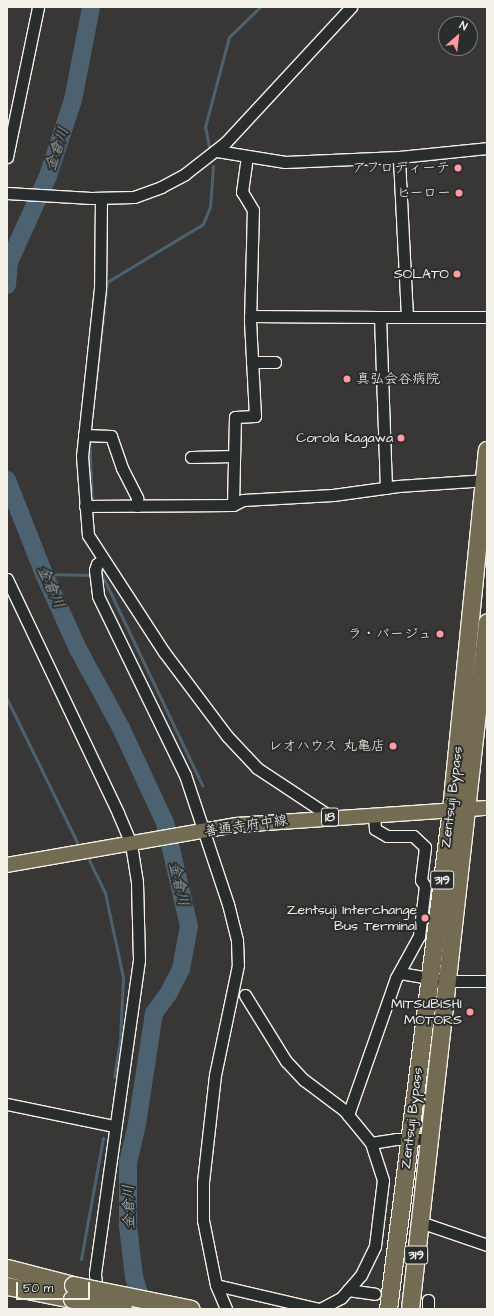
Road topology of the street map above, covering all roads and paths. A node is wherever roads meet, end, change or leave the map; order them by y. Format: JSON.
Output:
{"nodes":[{"id":1,"x":38,"y":7,"type":"edge"},
{"id":2,"x":350,"y":7,"type":"edge"},
{"id":3,"x":487,"y":148,"type":"edge"},
{"id":4,"x":217,"y":151,"type":"junction"},
{"id":5,"x":7,"y":156,"type":"edge"},
{"id":6,"x":247,"y":156,"type":"junction"},
{"id":7,"x":400,"y":157,"type":"junction"},
{"id":8,"x":7,"y":193,"type":"edge"},
{"id":9,"x":101,"y":198,"type":"junction"},
{"id":10,"x":250,"y":316,"type":"junction"},
{"id":11,"x":380,"y":317,"type":"junction"},
{"id":12,"x":407,"y":317,"type":"junction"},
{"id":13,"x":487,"y":317,"type":"edge"},
{"id":14,"x":252,"y":362,"type":"junction"},
{"id":15,"x":275,"y":362,"type":"dead end"},
{"id":16,"x":88,"y":435,"type":"junction"},
{"id":17,"x":487,"y":450,"type":"edge"},
{"id":18,"x":234,"y":456,"type":"junction"},
{"id":19,"x":191,"y":457,"type":"dead end"},
{"id":20,"x":486,"y":480,"type":"edge"},
{"id":21,"x":386,"y":488,"type":"junction"},
{"id":22,"x":233,"y":505,"type":"junction"},
{"id":23,"x":85,"y":506,"type":"junction"},
{"id":24,"x":137,"y":506,"type":"junction"},
{"id":25,"x":103,"y":559,"type":"junction"},
{"id":26,"x":7,"y":580,"type":"edge"},
{"id":27,"x":487,"y":622,"type":"edge"},
{"id":28,"x":487,"y":808,"type":"edge"},
{"id":29,"x":459,"y":809,"type":"junction"},
{"id":30,"x":374,"y":814,"type":"junction"},
{"id":31,"x":331,"y":817,"type":"junction"},
{"id":32,"x":198,"y":832,"type":"junction"},
{"id":33,"x":135,"y":843,"type":"junction"},
{"id":34,"x":7,"y":865,"type":"edge"},
{"id":35,"x":400,"y":973,"type":"junction"},
{"id":36,"x":430,"y":979,"type":"junction"},
{"id":37,"x":447,"y":981,"type":"junction"},
{"id":38,"x":487,"y":981,"type":"edge"},
{"id":39,"x":245,"y":995,"type":"dead end"},
{"id":40,"x":7,"y":1104,"type":"edge"},
{"id":41,"x":348,"y":1115,"type":"junction"},
{"id":42,"x":114,"y":1126,"type":"junction"},
{"id":43,"x":409,"y":1139,"type":"junction"},
{"id":44,"x":429,"y":1140,"type":"junction"},
{"id":45,"x":371,"y":1143,"type":"junction"},
{"id":46,"x":420,"y":1222,"type":"junction"},
{"id":47,"x":487,"y":1245,"type":"edge"},
{"id":48,"x":7,"y":1268,"type":"edge"},
{"id":49,"x":216,"y":1285,"type":"junction"},
{"id":50,"x":7,"y":1286,"type":"edge"},
{"id":51,"x":348,"y":1290,"type":"junction"},
{"id":52,"x":73,"y":1292,"type":"junction"},
{"id":53,"x":375,"y":1294,"type":"tunnel mouth"},
{"id":54,"x":98,"y":1309,"type":"edge"},
{"id":55,"x":123,"y":1309,"type":"edge"},
{"id":56,"x":191,"y":1309,"type":"edge"},
{"id":57,"x":226,"y":1309,"type":"edge"},
{"id":58,"x":319,"y":1309,"type":"edge"},
{"id":59,"x":388,"y":1309,"type":"edge"},
{"id":60,"x":410,"y":1309,"type":"edge"}],
"edges":[{"from":1,"to":5,"type":"street"},
{"from":2,"to":4,"type":"street"},
{"from":3,"to":7,"type":"street"},
{"from":4,"to":6,"type":"street"},
{"from":4,"to":9,"type":"street"},
{"from":6,"to":7,"type":"street"},
{"from":6,"to":10,"type":"street"},
{"from":7,"to":12,"type":"street"},
{"from":8,"to":9,"type":"street"},
{"from":9,"to":16,"type":"street"},
{"from":10,"to":11,"type":"street"},
{"from":10,"to":14,"type":"street"},
{"from":11,"to":12,"type":"street"},
{"from":11,"to":21,"type":"street"},
{"from":12,"to":13,"type":"street"},
{"from":14,"to":15,"type":"street"},
{"from":14,"to":18,"type":"street"},
{"from":16,"to":23,"type":"street"},
{"from":16,"to":24,"type":"street"},
{"from":17,"to":20,"type":"highway","name":"Zentsuji Bypass","number":"319"},
{"from":18,"to":19,"type":"street"},
{"from":18,"to":22,"type":"street"},
{"from":20,"to":21,"type":"street"},
{"from":20,"to":29,"type":"highway","name":"Zentsuji Bypass","number":"319"},
{"from":21,"to":22,"type":"street"},
{"from":22,"to":24,"type":"street"},
{"from":23,"to":24,"type":"street"},
{"from":23,"to":25,"type":"street"},
{"from":25,"to":31,"type":"street"},
{"from":25,"to":32,"type":"street"},
{"from":26,"to":33,"type":"street"},
{"from":27,"to":29,"type":"highway","name":"Zentsuji Bypass","number":"319"},
{"from":28,"to":29,"type":"main road","name":"善通寺府中線","number":"18"},
{"from":29,"to":30,"type":"main road","name":"善通寺府中線","number":"18"},
{"from":29,"to":36,"type":"highway","name":"Zentsuji Bypass","number":"319"},
{"from":29,"to":37,"type":"highway","name":"Zentsuji Bypass","number":"319"},
{"from":30,"to":31,"type":"main road","name":"善通寺府中線","number":"18"},
{"from":30,"to":35,"type":"street"},
{"from":31,"to":32,"type":"main road","name":"善通寺府中線","number":"18"},
{"from":32,"to":33,"type":"main road","name":"善通寺府中線","number":"18"},
{"from":32,"to":49,"type":"street"},
{"from":33,"to":34,"type":"main road","name":"善通寺府中線","number":"18"},
{"from":33,"to":42,"type":"street"},
{"from":35,"to":36,"type":"street"},
{"from":35,"to":41,"type":"street"},
{"from":36,"to":37,"type":"street"},
{"from":36,"to":43,"type":"highway","name":"Zentsuji Bypass","number":"319"},
{"from":37,"to":38,"type":"street"},
{"from":37,"to":44,"type":"highway","name":"Zentsuji Bypass","number":"319"},
{"from":39,"to":41,"type":"street"},
{"from":40,"to":42,"type":"street"},
{"from":41,"to":45,"type":"street"},
{"from":42,"to":54,"type":"street"},
{"from":43,"to":44,"type":"street"},
{"from":43,"to":45,"type":"street"},
{"from":43,"to":59,"type":"highway","name":"Zentsuji Bypass","number":"319"},
{"from":44,"to":46,"type":"highway","name":"Zentsuji Bypass","number":"319"},
{"from":45,"to":51,"type":"street"},
{"from":46,"to":47,"type":"street"},
{"from":46,"to":60,"type":"highway","name":"Zentsuji Bypass","number":"319"},
{"from":48,"to":52,"type":"highway"},
{"from":49,"to":57,"type":"street"},
{"from":49,"to":58,"type":"street"},
{"from":50,"to":52,"type":"highway"},
{"from":51,"to":53,"type":"street"},
{"from":51,"to":58,"type":"street"},
{"from":52,"to":55,"type":"highway","bridge":true},
{"from":52,"to":56,"type":"highway","bridge":true}]}
